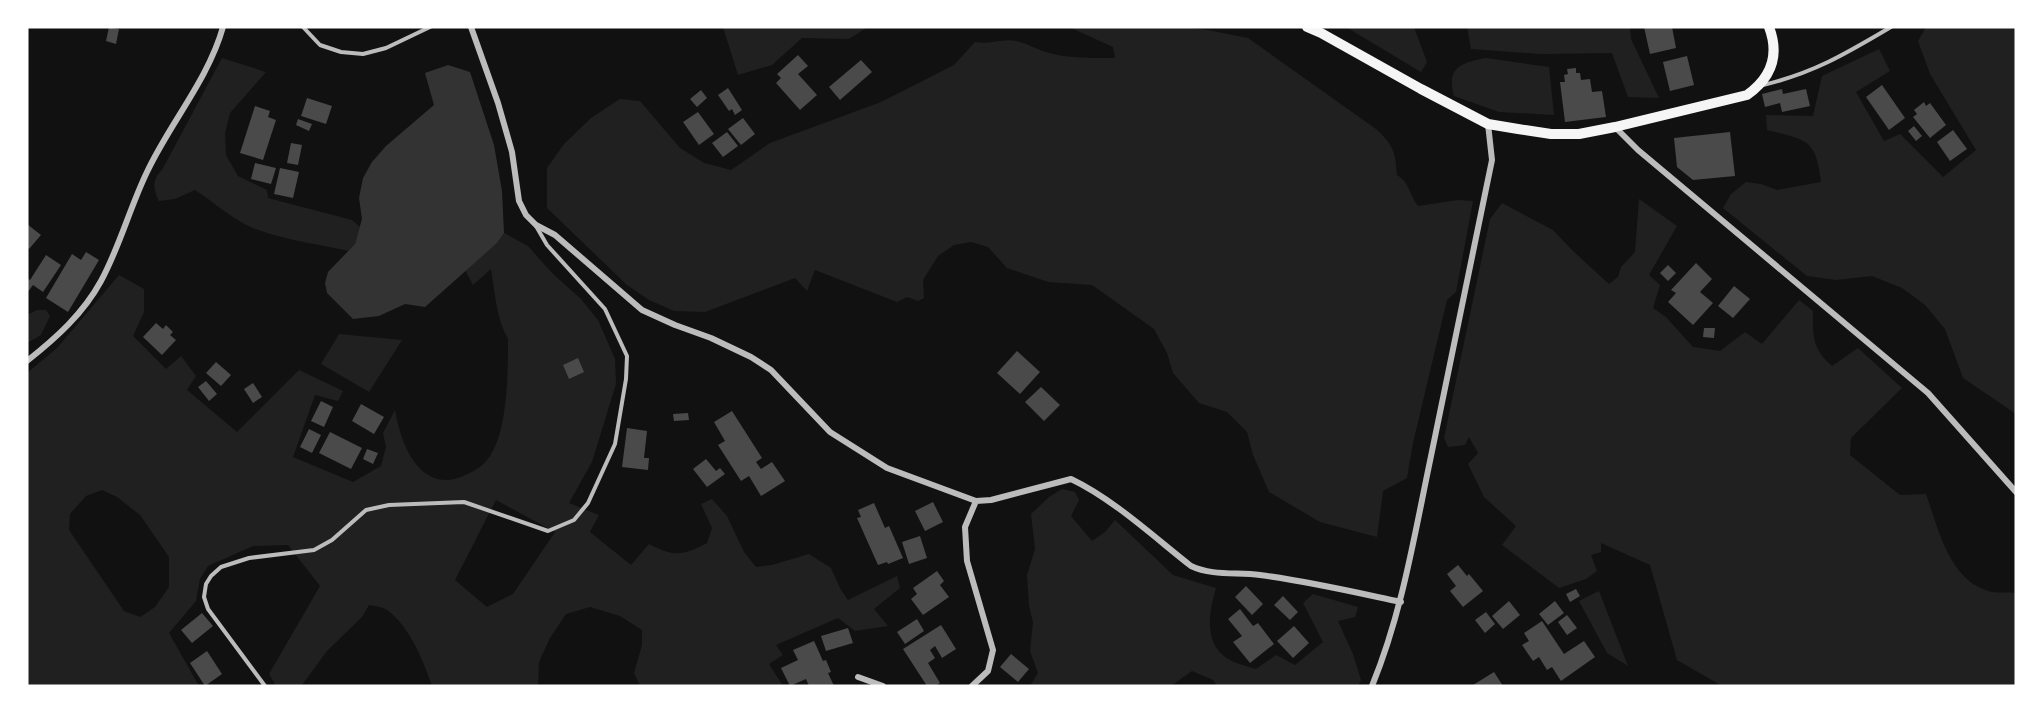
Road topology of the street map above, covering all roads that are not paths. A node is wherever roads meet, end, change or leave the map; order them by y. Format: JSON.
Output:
{"nodes":[{"id":1,"x":223,"y":27,"type":"edge"},
{"id":2,"x":303,"y":27,"type":"edge"},
{"id":3,"x":430,"y":27,"type":"edge"},
{"id":4,"x":471,"y":27,"type":"edge"},
{"id":5,"x":1307,"y":27,"type":"edge"},
{"id":6,"x":1769,"y":27,"type":"edge"},
{"id":7,"x":1892,"y":27,"type":"edge"},
{"id":8,"x":1321,"y":30,"type":"edge"},
{"id":9,"x":1759,"y":86,"type":"junction"},
{"id":10,"x":1488,"y":124,"type":"junction"},
{"id":11,"x":1615,"y":128,"type":"junction"},
{"id":12,"x":536,"y":225,"type":"junction"},
{"id":13,"x":27,"y":361,"type":"edge"},
{"id":14,"x":2016,"y":492,"type":"edge"},
{"id":15,"x":976,"y":501,"type":"junction"},
{"id":16,"x":1401,"y":602,"type":"junction"},
{"id":17,"x":858,"y":677,"type":"dead end"},
{"id":18,"x":265,"y":686,"type":"edge"},
{"id":19,"x":883,"y":686,"type":"edge"},
{"id":20,"x":972,"y":686,"type":"edge"},
{"id":21,"x":1372,"y":686,"type":"edge"}],
"edges":[{"from":1,"to":13,"type":"street"},
{"from":2,"to":3,"type":"lane"},
{"from":4,"to":12,"type":"street"},
{"from":5,"to":8,"type":"main road"},
{"from":6,"to":9,"type":"main road"},
{"from":7,"to":9,"type":"lane"},
{"from":8,"to":10,"type":"main road"},
{"from":9,"to":11,"type":"main road"},
{"from":10,"to":11,"type":"main road"},
{"from":10,"to":16,"type":"street"},
{"from":11,"to":14,"type":"street"},
{"from":12,"to":15,"type":"street"},
{"from":12,"to":18,"type":"lane"},
{"from":15,"to":16,"type":"street"},
{"from":15,"to":20,"type":"street"},
{"from":16,"to":21,"type":"street"},
{"from":17,"to":19,"type":"street"}]}
